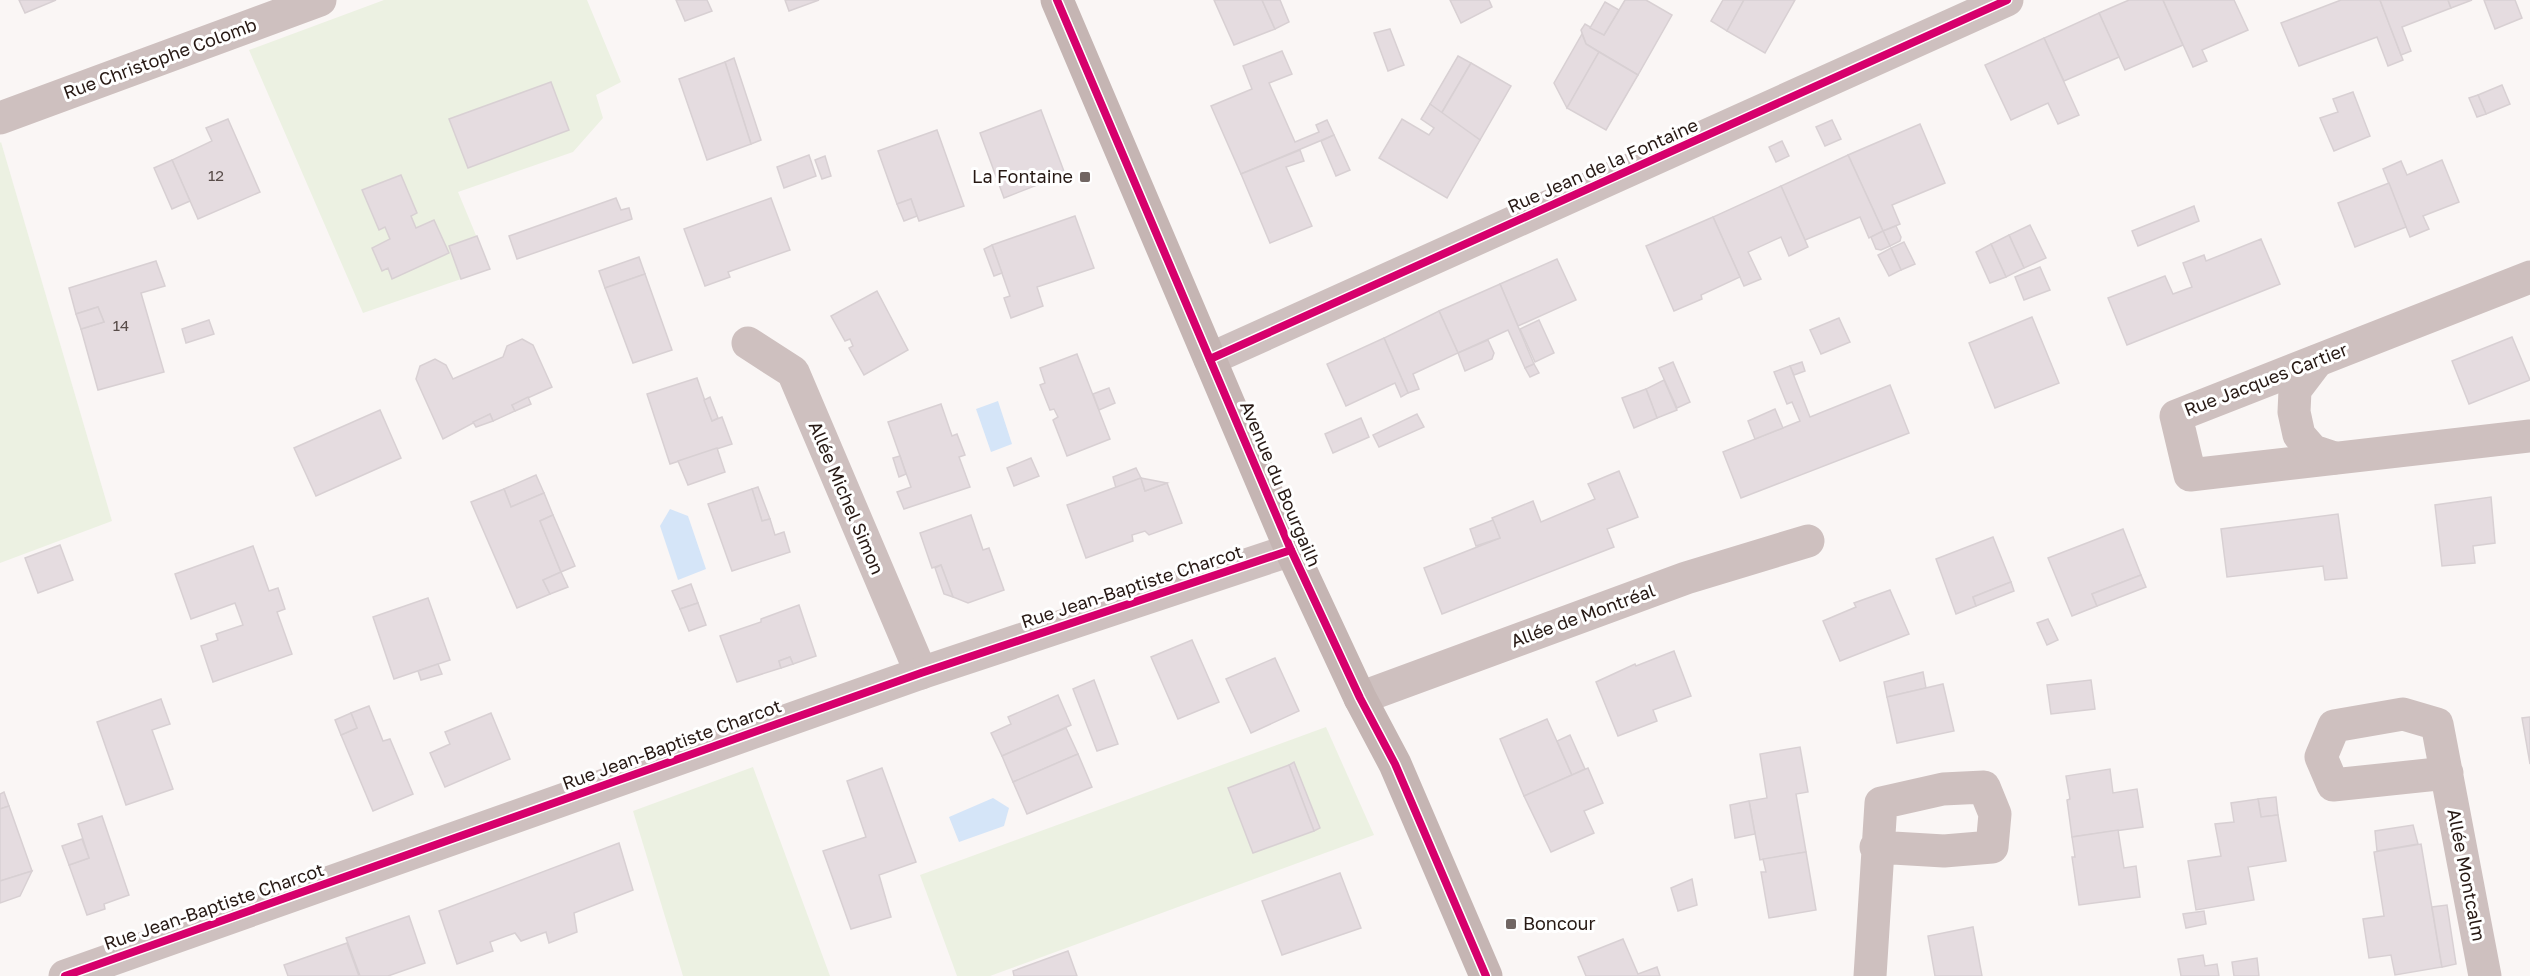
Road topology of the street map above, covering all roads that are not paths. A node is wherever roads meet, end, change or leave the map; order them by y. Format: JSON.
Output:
{"nodes":[{"id":1,"x":320,"y":0,"type":"edge"},
{"id":2,"x":1057,"y":0,"type":"edge"},
{"id":3,"x":2007,"y":0,"type":"edge"},
{"id":4,"x":0,"y":118,"type":"edge"},
{"id":5,"x":2530,"y":277,"type":"edge"},
{"id":6,"x":748,"y":343,"type":"dead end"},
{"id":7,"x":1210,"y":359,"type":"junction"},
{"id":8,"x":2317,"y":361,"type":"junction"},
{"id":9,"x":2530,"y":436,"type":"edge"},
{"id":10,"x":2334,"y":458,"type":"junction"},
{"id":11,"x":1808,"y":541,"type":"dead end"},
{"id":12,"x":1292,"y":550,"type":"junction"},
{"id":13,"x":921,"y":673,"type":"junction"},
{"id":14,"x":1360,"y":698,"type":"junction"},
{"id":15,"x":2447,"y":773,"type":"dead end"},
{"id":16,"x":1876,"y":847,"type":"dead end"},
{"id":17,"x":65,"y":976,"type":"edge"},
{"id":18,"x":1486,"y":976,"type":"edge"},
{"id":19,"x":1870,"y":976,"type":"edge"},
{"id":20,"x":2485,"y":976,"type":"edge"}],
"edges":[{"from":1,"to":4,"type":"street","name":"Rue Christophe Colomb"},
{"from":2,"to":7,"type":"main road","name":"Avenue du Bourgailh"},
{"from":3,"to":7,"type":"street","name":"Rue Jean de la Fontaine"},
{"from":5,"to":8,"type":"street","name":"Rue Jacques Cartier"},
{"from":6,"to":13,"type":"street","name":"Allée Michel Simon"},
{"from":7,"to":12,"type":"main road","name":"Avenue du Bourgailh"},
{"from":8,"to":10,"type":"street"},
{"from":8,"to":10,"type":"street","name":"Rue Jacques Cartier"},
{"from":9,"to":10,"type":"street","name":"Rue Jacques Cartier"},
{"from":11,"to":14,"type":"street","name":"Allée de Montréal"},
{"from":12,"to":13,"type":"street","name":"Rue Jean-Baptiste Charcot"},
{"from":12,"to":14,"type":"main road","name":"Avenue du Bourgailh"},
{"from":13,"to":17,"type":"street","name":"Rue Jean-Baptiste Charcot"},
{"from":14,"to":18,"type":"main road","name":"Avenue du Bourgailh"},
{"from":15,"to":20,"type":"street","name":"Allée Montcalm"},
{"from":16,"to":19,"type":"street"}]}
